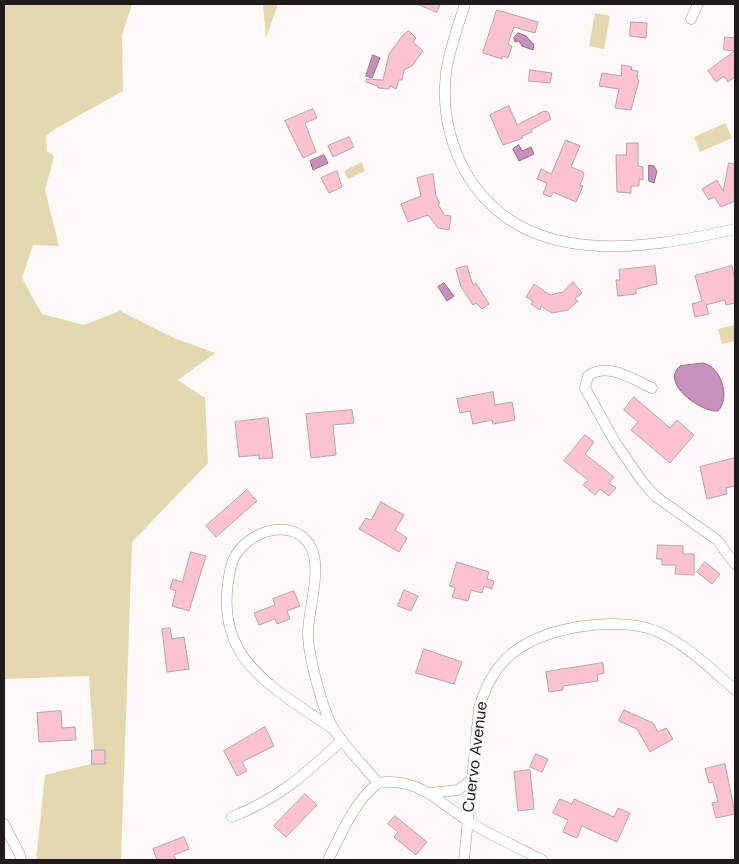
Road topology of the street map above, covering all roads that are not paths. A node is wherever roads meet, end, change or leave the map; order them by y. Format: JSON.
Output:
{"nodes":[{"id":1,"x":465,"y":4,"type":"edge"},
{"id":2,"x":698,"y":4,"type":"edge"},
{"id":3,"x":691,"y":18,"type":"dead end"},
{"id":4,"x":735,"y":229,"type":"edge"},
{"id":5,"x":652,"y":388,"type":"dead end"},
{"id":6,"x":735,"y":564,"type":"edge"},
{"id":7,"x":735,"y":690,"type":"edge"},
{"id":8,"x":333,"y":729,"type":"junction"},
{"id":9,"x":342,"y":740,"type":"junction"},
{"id":10,"x":473,"y":779,"type":"junction"},
{"id":11,"x":378,"y":783,"type":"junction"},
{"id":12,"x":430,"y":793,"type":"junction"},
{"id":13,"x":232,"y":817,"type":"dead end"},
{"id":14,"x":468,"y":821,"type":"junction"},
{"id":15,"x":4,"y":824,"type":"edge"},
{"id":16,"x":20,"y":860,"type":"edge"},
{"id":17,"x":328,"y":860,"type":"edge"},
{"id":18,"x":464,"y":860,"type":"edge"},
{"id":19,"x":542,"y":860,"type":"edge"}],
"edges":[{"from":1,"to":4,"type":"street"},
{"from":2,"to":3,"type":"street"},
{"from":5,"to":6,"type":"street"},
{"from":7,"to":10,"type":"street","name":"Cuervo Avenue"},
{"from":8,"to":8,"type":"street"},
{"from":8,"to":9,"type":"street"},
{"from":9,"to":11,"type":"street"},
{"from":9,"to":13,"type":"street"},
{"from":10,"to":12,"type":"street"},
{"from":10,"to":14,"type":"street","name":"Cuervo Avenue"},
{"from":11,"to":12,"type":"street"},
{"from":11,"to":17,"type":"street"},
{"from":12,"to":14,"type":"street"},
{"from":14,"to":18,"type":"street","name":"Cuervo Avenue"},
{"from":14,"to":19,"type":"street"},
{"from":15,"to":16,"type":"street"}]}
